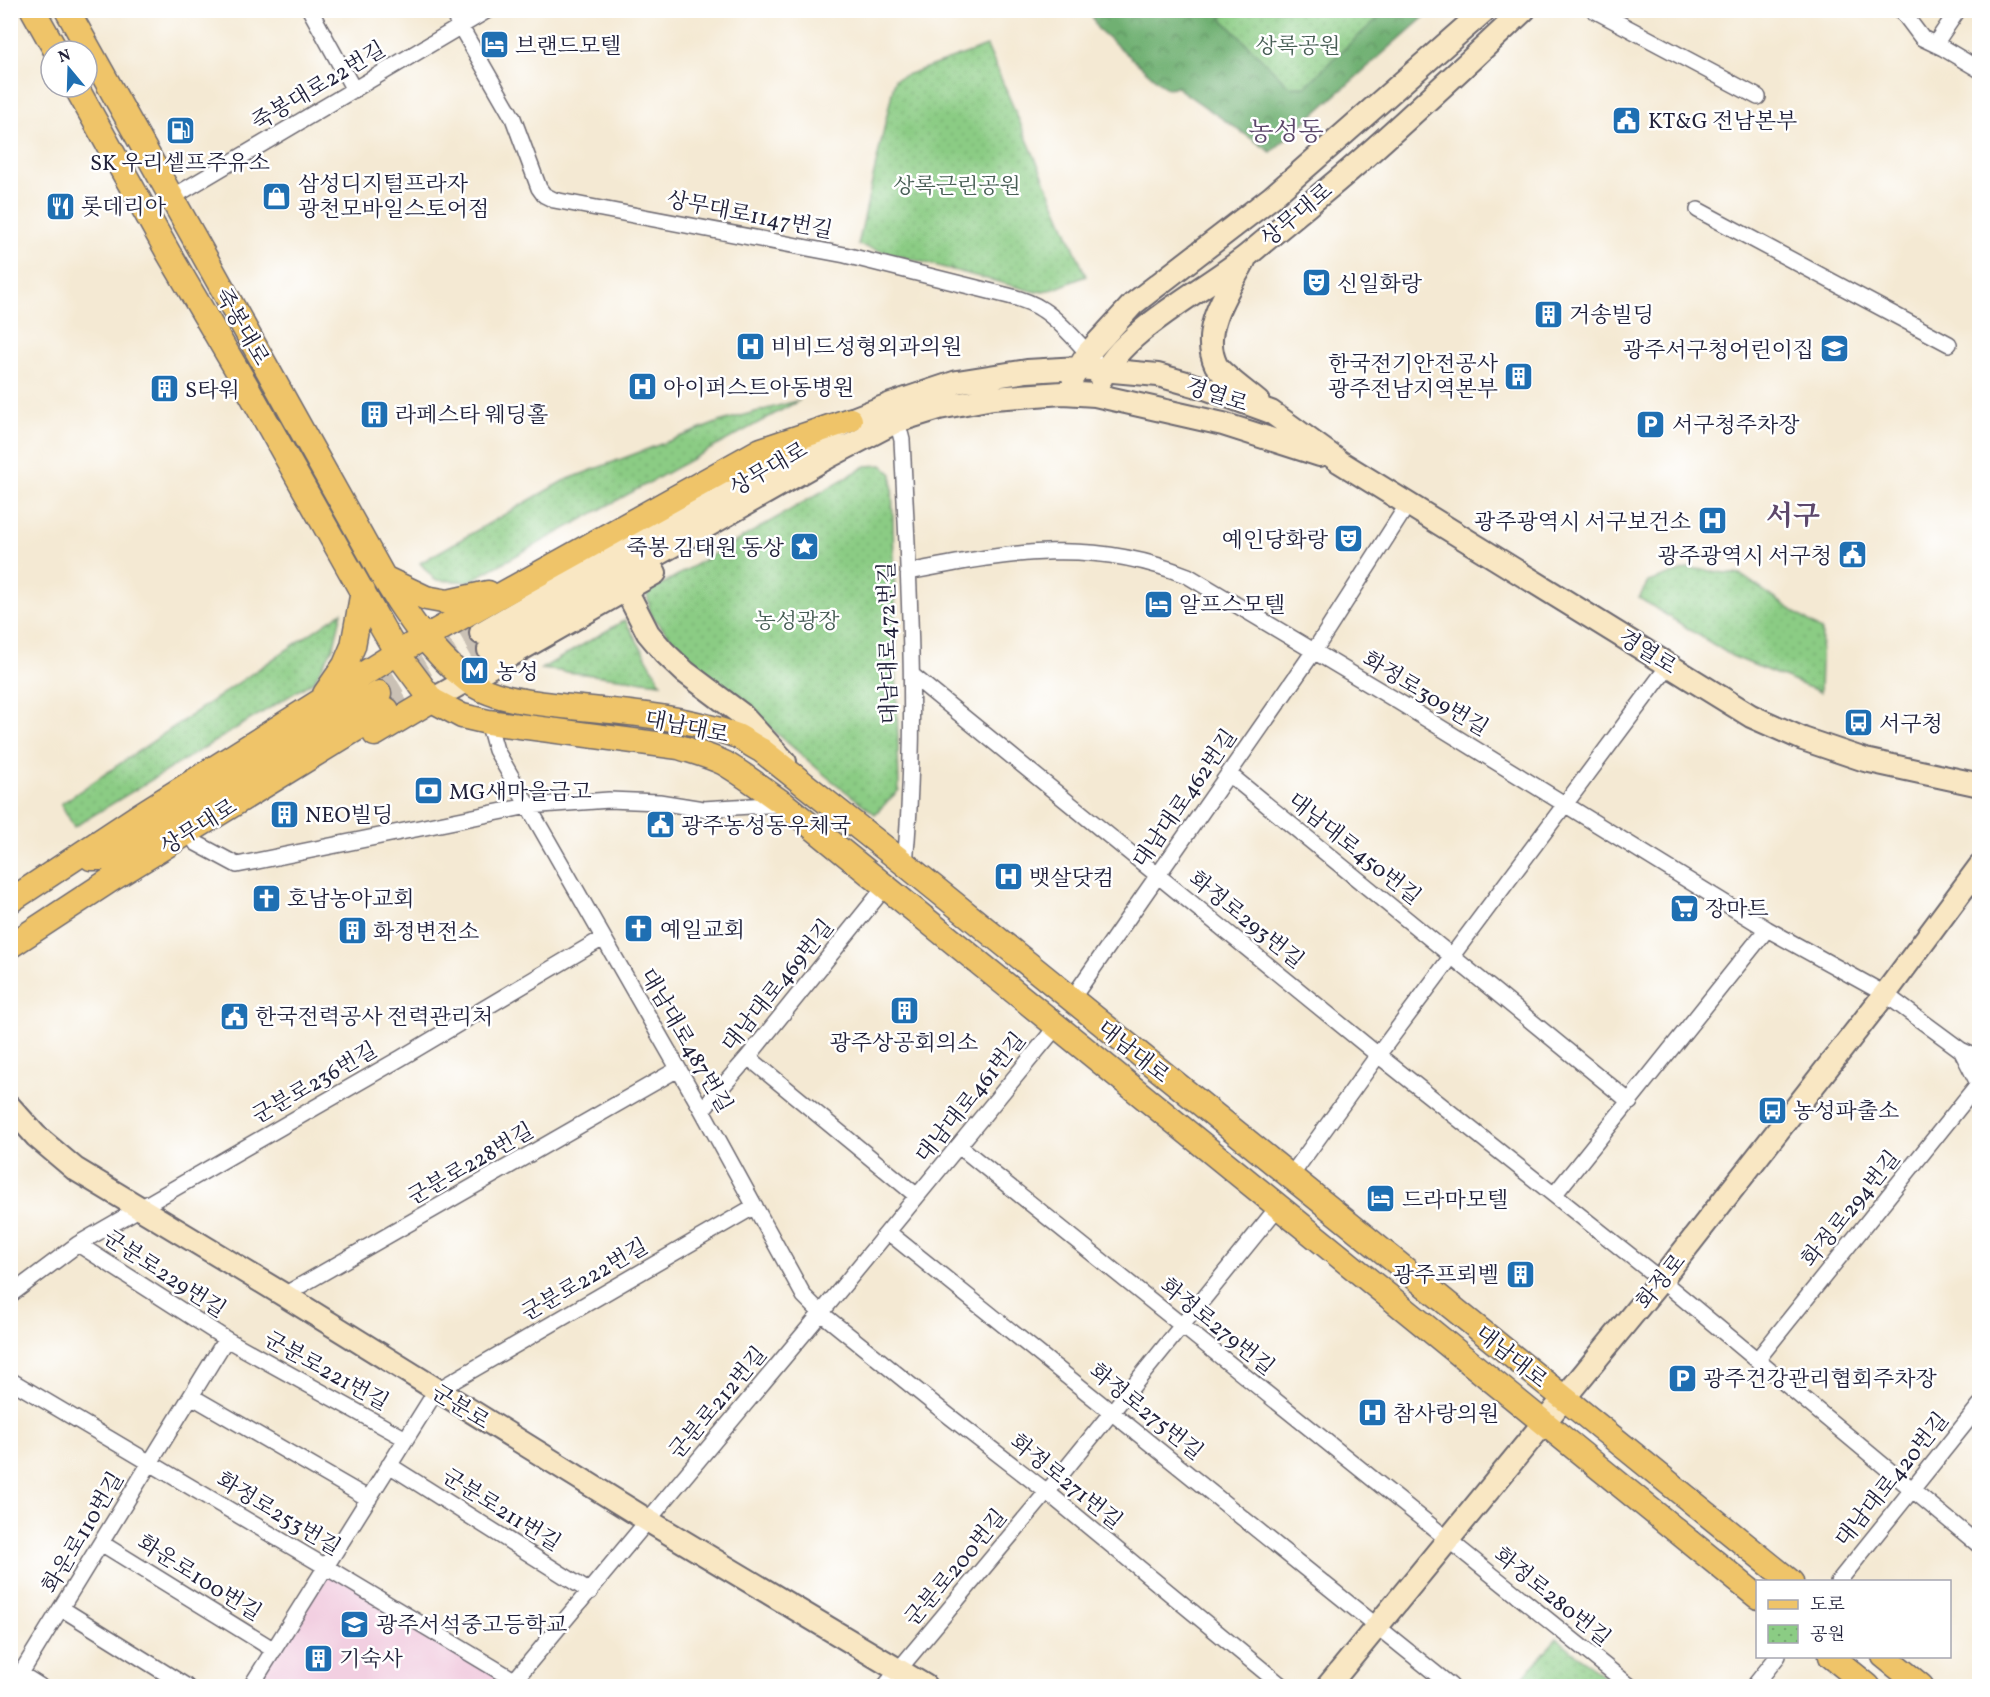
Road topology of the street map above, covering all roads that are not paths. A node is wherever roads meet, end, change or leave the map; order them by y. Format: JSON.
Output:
{"nodes":[{"id":1,"x":33,"y":10,"type":"edge"},
{"id":2,"x":67,"y":10,"type":"edge"},
{"id":3,"x":310,"y":10,"type":"edge"},
{"id":4,"x":451,"y":10,"type":"edge"},
{"id":5,"x":488,"y":10,"type":"edge"},
{"id":6,"x":1485,"y":10,"type":"edge"},
{"id":7,"x":1524,"y":10,"type":"edge"},
{"id":8,"x":1594,"y":10,"type":"edge"},
{"id":9,"x":1901,"y":10,"type":"edge"},
{"id":10,"x":1958,"y":10,"type":"edge"},
{"id":11,"x":461,"y":28,"type":"junction"},
{"id":12,"x":49,"y":39,"type":"edge"},
{"id":13,"x":1935,"y":44,"type":"junction"},
{"id":14,"x":1980,"y":70,"type":"edge"},
{"id":15,"x":354,"y":90,"type":"junction"},
{"id":16,"x":1758,"y":97,"type":"dead end"},
{"id":17,"x":83,"y":99,"type":"edge"},
{"id":18,"x":171,"y":198,"type":"junction"},
{"id":19,"x":1698,"y":210,"type":"dead end"},
{"id":20,"x":1245,"y":257,"type":"junction"},
{"id":21,"x":1949,"y":344,"type":"dead end"},
{"id":22,"x":1083,"y":361,"type":"junction"},
{"id":23,"x":1105,"y":370,"type":"junction"},
{"id":24,"x":1063,"y":393,"type":"junction"},
{"id":25,"x":1095,"y":394,"type":"junction"},
{"id":26,"x":1271,"y":412,"type":"junction"},
{"id":27,"x":850,"y":420,"type":"junction"},
{"id":28,"x":897,"y":421,"type":"junction"},
{"id":29,"x":1340,"y":462,"type":"junction"},
{"id":30,"x":1408,"y":504,"type":"junction"},
{"id":31,"x":908,"y":572,"type":"junction"},
{"id":32,"x":384,"y":578,"type":"junction"},
{"id":33,"x":516,"y":585,"type":"junction"},
{"id":34,"x":626,"y":590,"type":"junction"},
{"id":35,"x":363,"y":591,"type":"junction"},
{"id":36,"x":424,"y":639,"type":"junction"},
{"id":37,"x":1314,"y":651,"type":"junction"},
{"id":38,"x":397,"y":653,"type":"junction"},
{"id":39,"x":1669,"y":665,"type":"junction"},
{"id":40,"x":912,"y":675,"type":"junction"},
{"id":41,"x":468,"y":681,"type":"junction"},
{"id":42,"x":432,"y":700,"type":"junction"},
{"id":43,"x":319,"y":701,"type":"junction"},
{"id":44,"x":488,"y":722,"type":"junction"},
{"id":45,"x":1229,"y":774,"type":"junction"},
{"id":46,"x":801,"y":782,"type":"junction"},
{"id":47,"x":1980,"y":785,"type":"edge"},
{"id":48,"x":784,"y":804,"type":"junction"},
{"id":49,"x":1566,"y":804,"type":"junction"},
{"id":50,"x":528,"y":806,"type":"junction"},
{"id":51,"x":196,"y":843,"type":"junction"},
{"id":52,"x":74,"y":858,"type":"junction"},
{"id":53,"x":905,"y":864,"type":"junction"},
{"id":54,"x":1980,"y":866,"type":"edge"},
{"id":55,"x":1158,"y":876,"type":"junction"},
{"id":56,"x":112,"y":879,"type":"junction"},
{"id":57,"x":885,"y":886,"type":"junction"},
{"id":58,"x":10,"y":901,"type":"edge"},
{"id":59,"x":1767,"y":929,"type":"junction"},
{"id":60,"x":603,"y":938,"type":"junction"},
{"id":61,"x":10,"y":945,"type":"edge"},
{"id":62,"x":1453,"y":957,"type":"junction"},
{"id":63,"x":1885,"y":994,"type":"junction"},
{"id":64,"x":1071,"y":1000,"type":"junction"},
{"id":65,"x":1057,"y":1026,"type":"junction"},
{"id":66,"x":1961,"y":1050,"type":"junction"},
{"id":67,"x":1378,"y":1055,"type":"junction"},
{"id":68,"x":748,"y":1057,"type":"junction"},
{"id":69,"x":1980,"y":1059,"type":"edge"},
{"id":70,"x":678,"y":1069,"type":"junction"},
{"id":71,"x":1979,"y":1086,"type":"edge"},
{"id":72,"x":1630,"y":1102,"type":"junction"},
{"id":73,"x":10,"y":1107,"type":"edge"},
{"id":74,"x":702,"y":1110,"type":"junction"},
{"id":75,"x":959,"y":1146,"type":"junction"},
{"id":76,"x":1290,"y":1177,"type":"junction"},
{"id":77,"x":1554,"y":1195,"type":"junction"},
{"id":78,"x":917,"y":1196,"type":"junction"},
{"id":79,"x":755,"y":1206,"type":"junction"},
{"id":80,"x":1278,"y":1207,"type":"junction"},
{"id":81,"x":139,"y":1209,"type":"junction"},
{"id":82,"x":888,"y":1232,"type":"junction"},
{"id":83,"x":78,"y":1244,"type":"junction"},
{"id":84,"x":1660,"y":1280,"type":"junction"},
{"id":85,"x":10,"y":1295,"type":"edge"},
{"id":86,"x":284,"y":1296,"type":"junction"},
{"id":87,"x":821,"y":1313,"type":"junction"},
{"id":88,"x":1182,"y":1326,"type":"junction"},
{"id":89,"x":226,"y":1339,"type":"junction"},
{"id":90,"x":1757,"y":1360,"type":"junction"},
{"id":91,"x":10,"y":1380,"type":"edge"},
{"id":92,"x":436,"y":1391,"type":"junction"},
{"id":93,"x":191,"y":1396,"type":"junction"},
{"id":94,"x":1564,"y":1399,"type":"junction"},
{"id":95,"x":1980,"y":1405,"type":"edge"},
{"id":96,"x":1112,"y":1412,"type":"junction"},
{"id":97,"x":1544,"y":1424,"type":"junction"},
{"id":98,"x":406,"y":1440,"type":"junction"},
{"id":99,"x":151,"y":1462,"type":"junction"},
{"id":100,"x":390,"y":1465,"type":"junction"},
{"id":101,"x":1912,"y":1490,"type":"junction"},
{"id":102,"x":1047,"y":1492,"type":"junction"},
{"id":103,"x":369,"y":1498,"type":"junction"},
{"id":104,"x":647,"y":1520,"type":"junction"},
{"id":105,"x":1448,"y":1541,"type":"junction"},
{"id":106,"x":101,"y":1543,"type":"junction"},
{"id":107,"x":1980,"y":1545,"type":"edge"},
{"id":108,"x":326,"y":1567,"type":"junction"},
{"id":109,"x":1790,"y":1580,"type":"edge"},
{"id":110,"x":1839,"y":1580,"type":"edge"},
{"id":111,"x":590,"y":1592,"type":"junction"},
{"id":112,"x":1756,"y":1595,"type":"edge"},
{"id":113,"x":61,"y":1608,"type":"junction"},
{"id":114,"x":1376,"y":1628,"type":"junction"},
{"id":115,"x":274,"y":1650,"type":"junction"},
{"id":116,"x":1776,"y":1658,"type":"edge"},
{"id":117,"x":1833,"y":1658,"type":"edge"},
{"id":118,"x":1886,"y":1658,"type":"edge"},
{"id":119,"x":891,"y":1679,"type":"edge"},
{"id":120,"x":17,"y":1680,"type":"edge"},
{"id":121,"x":519,"y":1684,"type":"edge"},
{"id":122,"x":40,"y":1686,"type":"edge"},
{"id":123,"x":186,"y":1686,"type":"edge"},
{"id":124,"x":251,"y":1686,"type":"edge"},
{"id":125,"x":925,"y":1686,"type":"edge"},
{"id":126,"x":1281,"y":1686,"type":"edge"},
{"id":127,"x":1328,"y":1686,"type":"edge"},
{"id":128,"x":1450,"y":1686,"type":"edge"},
{"id":129,"x":1630,"y":1686,"type":"edge"},
{"id":130,"x":1754,"y":1686,"type":"edge"},
{"id":131,"x":1868,"y":1686,"type":"edge"},
{"id":132,"x":1921,"y":1686,"type":"edge"}],
"edges":[{"from":1,"to":12,"type":"main road"},
{"from":2,"to":18,"type":"main road","name":"죽봉대로"},
{"from":3,"to":15,"type":"street"},
{"from":4,"to":11,"type":"street"},
{"from":5,"to":11,"type":"street","name":"죽봉대로22번길"},
{"from":6,"to":22,"type":"street","name":"상무대로"},
{"from":7,"to":20,"type":"street","name":"상무대로"},
{"from":8,"to":16,"type":"street"},
{"from":9,"to":13,"type":"street"},
{"from":10,"to":13,"type":"street"},
{"from":11,"to":15,"type":"street","name":"죽봉대로22번길"},
{"from":11,"to":22,"type":"street","name":"상무대로1147번길"},
{"from":13,"to":14,"type":"street"},
{"from":15,"to":18,"type":"street","name":"죽봉대로22번길"},
{"from":17,"to":35,"type":"main road","name":"죽봉대로"},
{"from":18,"to":32,"type":"main road","name":"죽봉대로"},
{"from":19,"to":21,"type":"street"},
{"from":20,"to":23,"type":"street","name":"상무대로"},
{"from":20,"to":26,"type":"street"},
{"from":22,"to":23,"type":"street","name":"경열로"},
{"from":22,"to":24,"type":"street","name":"상무대로"},
{"from":22,"to":27,"type":"street","name":"상무대로"},
{"from":23,"to":25,"type":"street","name":"상무대로"},
{"from":23,"to":26,"type":"street","name":"경열로"},
{"from":24,"to":25,"type":"street","name":"상무대로"},
{"from":24,"to":28,"type":"street","name":"상무대로"},
{"from":25,"to":29,"type":"street","name":"경열로"},
{"from":26,"to":29,"type":"street","name":"경열로"},
{"from":27,"to":28,"type":"street","name":"상무대로"},
{"from":27,"to":33,"type":"main road"},
{"from":28,"to":31,"type":"street","name":"대남대로472번길"},
{"from":28,"to":34,"type":"street","name":"상무대로"},
{"from":29,"to":30,"type":"street","name":"경열로"},
{"from":30,"to":37,"type":"street","name":"대남대로462번길"},
{"from":30,"to":39,"type":"street","name":"경열로"},
{"from":31,"to":37,"type":"street","name":"화정로309번길"},
{"from":31,"to":40,"type":"street","name":"대남대로472번길"},
{"from":32,"to":33,"type":"main road"},
{"from":32,"to":36,"type":"main road","name":"죽봉대로"},
{"from":33,"to":36,"type":"main road"},
{"from":34,"to":41,"type":"street","name":"상무대로"},
{"from":34,"to":46,"type":"street"},
{"from":35,"to":38,"type":"main road","name":"죽봉대로"},
{"from":35,"to":43,"type":"main road"},
{"from":36,"to":38,"type":"main road"},
{"from":36,"to":41,"type":"main road","name":"대남대로"},
{"from":37,"to":45,"type":"street","name":"대남대로462번길"},
{"from":37,"to":49,"type":"street","name":"화정로309번길"},
{"from":38,"to":42,"type":"main road","name":"죽봉대로"},
{"from":38,"to":43,"type":"main road"},
{"from":39,"to":47,"type":"street","name":"경열로"},
{"from":39,"to":49,"type":"street"},
{"from":40,"to":53,"type":"street","name":"대남대로472번길"},
{"from":40,"to":55,"type":"street","name":"화정로293번길"},
{"from":41,"to":42,"type":"street","name":"상무대로"},
{"from":41,"to":46,"type":"main road","name":"대남대로"},
{"from":42,"to":44,"type":"main road","name":"대남대로"},
{"from":42,"to":51,"type":"main road"},
{"from":43,"to":52,"type":"main road"},
{"from":44,"to":48,"type":"main road","name":"대남대로"},
{"from":44,"to":50,"type":"street","name":"대남대로487번길"},
{"from":45,"to":55,"type":"street","name":"대남대로462번길"},
{"from":45,"to":62,"type":"street","name":"대남대로450번길"},
{"from":46,"to":53,"type":"main road","name":"대남대로"},
{"from":48,"to":50,"type":"street","name":"상무대로"},
{"from":48,"to":57,"type":"main road","name":"대남대로"},
{"from":49,"to":59,"type":"street","name":"화정로309번길"},
{"from":49,"to":62,"type":"street"},
{"from":50,"to":51,"type":"street","name":"상무대로"},
{"from":50,"to":60,"type":"street","name":"대남대로487번길"},
{"from":51,"to":56,"type":"main road"},
{"from":52,"to":56,"type":"main road","name":"상무대로"},
{"from":52,"to":58,"type":"main road"},
{"from":53,"to":64,"type":"main road","name":"대남대로"},
{"from":54,"to":63,"type":"street","name":"화정로"},
{"from":55,"to":64,"type":"street","name":"대남대로462번길"},
{"from":55,"to":67,"type":"street","name":"화정로293번길"},
{"from":56,"to":61,"type":"main road","name":"상무대로"},
{"from":57,"to":65,"type":"main road","name":"대남대로"},
{"from":57,"to":68,"type":"street","name":"대남대로469번길"},
{"from":59,"to":63,"type":"street","name":"화정로309번길"},
{"from":59,"to":72,"type":"street"},
{"from":60,"to":70,"type":"street","name":"대남대로487번길"},
{"from":60,"to":81,"type":"street","name":"군분로236번길"},
{"from":62,"to":67,"type":"street"},
{"from":62,"to":72,"type":"street","name":"대남대로450번길"},
{"from":63,"to":66,"type":"street","name":"화정로309번길"},
{"from":63,"to":84,"type":"street","name":"화정로"},
{"from":64,"to":76,"type":"main road","name":"대남대로"},
{"from":65,"to":75,"type":"street","name":"대남대로461번길"},
{"from":65,"to":80,"type":"main road","name":"대남대로"},
{"from":66,"to":69,"type":"street","name":"화정로309번길"},
{"from":66,"to":71,"type":"street"},
{"from":67,"to":76,"type":"street"},
{"from":67,"to":77,"type":"street","name":"화정로293번길"},
{"from":68,"to":74,"type":"street","name":"대남대로469번길"},
{"from":68,"to":78,"type":"street","name":"대남대로461번길"},
{"from":70,"to":74,"type":"street","name":"대남대로487번길"},
{"from":70,"to":86,"type":"street","name":"군분로228번길"},
{"from":71,"to":90,"type":"street","name":"화정로294번길"},
{"from":72,"to":77,"type":"street"},
{"from":73,"to":81,"type":"street","name":"군분로"},
{"from":74,"to":79,"type":"street","name":"대남대로487번길"},
{"from":75,"to":78,"type":"street","name":"대남대로461번길"},
{"from":75,"to":88,"type":"street","name":"화정로279번길"},
{"from":76,"to":94,"type":"main road","name":"대남대로"},
{"from":77,"to":84,"type":"street","name":"화정로293번길"},
{"from":78,"to":82,"type":"street","name":"대남대로461번길"},
{"from":79,"to":87,"type":"street","name":"대남대로487번길"},
{"from":79,"to":92,"type":"street","name":"군분로222번길"},
{"from":80,"to":88,"type":"street","name":"군분로200번길"},
{"from":80,"to":97,"type":"main road","name":"대남대로"},
{"from":81,"to":83,"type":"street","name":"군분로236번길"},
{"from":81,"to":86,"type":"street","name":"군분로"},
{"from":82,"to":87,"type":"street","name":"대남대로461번길"},
{"from":82,"to":96,"type":"street","name":"화정로275번길"},
{"from":83,"to":85,"type":"street","name":"군분로236번길"},
{"from":83,"to":89,"type":"street","name":"군분로229번길"},
{"from":84,"to":90,"type":"street"},
{"from":84,"to":94,"type":"street","name":"화정로"},
{"from":86,"to":92,"type":"street","name":"군분로"},
{"from":87,"to":102,"type":"street","name":"화정로271번길"},
{"from":87,"to":104,"type":"street","name":"군분로212번길"},
{"from":88,"to":96,"type":"street","name":"군분로200번길"},
{"from":88,"to":105,"type":"street","name":"화정로279번길"},
{"from":89,"to":93,"type":"street","name":"군분로229번길"},
{"from":89,"to":98,"type":"street","name":"군분로221번길"},
{"from":90,"to":101,"type":"street"},
{"from":91,"to":99,"type":"street","name":"화정로253번길"},
{"from":92,"to":98,"type":"street","name":"군분로221번길"},
{"from":92,"to":104,"type":"street","name":"군분로"},
{"from":93,"to":99,"type":"street","name":"군분로229번길"},
{"from":93,"to":103,"type":"street"},
{"from":94,"to":97,"type":"street","name":"화정로"},
{"from":94,"to":109,"type":"main road","name":"대남대로"},
{"from":95,"to":101,"type":"street","name":"대남대로420번길"},
{"from":96,"to":102,"type":"street","name":"군분로200번길"},
{"from":96,"to":114,"type":"street","name":"화정로275번길"},
{"from":97,"to":105,"type":"street","name":"화정로"},
{"from":97,"to":112,"type":"main road","name":"대남대로"},
{"from":98,"to":100,"type":"street","name":"군분로221번길"},
{"from":99,"to":106,"type":"street","name":"화운로110번길"},
{"from":99,"to":108,"type":"street","name":"화정로253번길"},
{"from":100,"to":103,"type":"street","name":"군분로221번길"},
{"from":100,"to":111,"type":"street","name":"군분로211번길"},
{"from":101,"to":107,"type":"street"},
{"from":101,"to":110,"type":"street","name":"대남대로420번길"},
{"from":102,"to":119,"type":"street","name":"군분로200번길"},
{"from":102,"to":126,"type":"street","name":"화정로271번길"},
{"from":103,"to":108,"type":"street","name":"군분로221번길"},
{"from":104,"to":111,"type":"street"},
{"from":104,"to":119,"type":"street","name":"군분로"},
{"from":105,"to":114,"type":"street","name":"화정로"},
{"from":105,"to":129,"type":"street","name":"화정로280번길"},
{"from":106,"to":113,"type":"street","name":"화운로110번길"},
{"from":106,"to":115,"type":"street","name":"화운로100번길"},
{"from":108,"to":115,"type":"street","name":"화운로100번길"},
{"from":108,"to":121,"type":"street","name":"화정로253번길"},
{"from":111,"to":121,"type":"street"},
{"from":113,"to":120,"type":"street","name":"화운로110번길"},
{"from":113,"to":123,"type":"street"},
{"from":114,"to":127,"type":"street","name":"화정로"},
{"from":114,"to":128,"type":"street","name":"화정로275번길"},
{"from":115,"to":124,"type":"street","name":"화운로100번길"},
{"from":116,"to":130,"type":"street"},
{"from":117,"to":131,"type":"main road"},
{"from":118,"to":132,"type":"main road"},
{"from":119,"to":125,"type":"street","name":"군분로"},
{"from":120,"to":122,"type":"street"}]}
